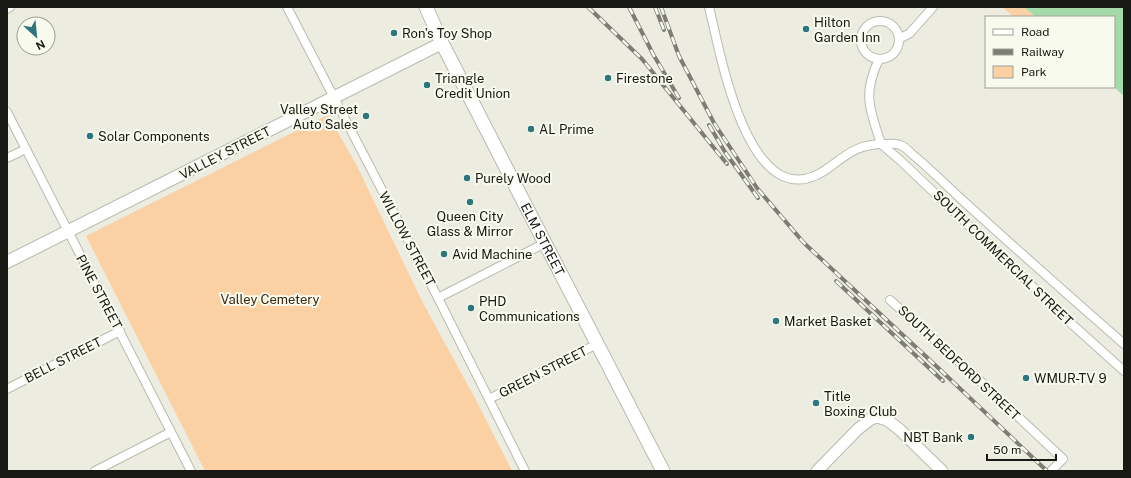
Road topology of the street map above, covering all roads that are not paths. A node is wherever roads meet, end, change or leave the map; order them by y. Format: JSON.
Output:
{"nodes":[{"id":1,"x":10,"y":7,"type":"edge"},
{"id":2,"x":287,"y":7,"type":"edge"},
{"id":3,"x":426,"y":7,"type":"edge"},
{"id":4,"x":709,"y":7,"type":"edge"},
{"id":5,"x":933,"y":7,"type":"edge"},
{"id":6,"x":7,"y":9,"type":"edge"},
{"id":7,"x":899,"y":39,"type":"junction"},
{"id":8,"x":442,"y":43,"type":"junction"},
{"id":9,"x":879,"y":59,"type":"junction"},
{"id":10,"x":334,"y":97,"type":"junction"},
{"id":11,"x":7,"y":112,"type":"edge"},
{"id":12,"x":881,"y":144,"type":"junction"},
{"id":13,"x":26,"y":149,"type":"junction"},
{"id":14,"x":7,"y":158,"type":"edge"},
{"id":15,"x":68,"y":232,"type":"junction"},
{"id":16,"x":545,"y":243,"type":"junction"},
{"id":17,"x":7,"y":262,"type":"edge"},
{"id":18,"x":438,"y":298,"type":"junction"},
{"id":19,"x":890,"y":300,"type":"dead end"},
{"id":20,"x":120,"y":331,"type":"junction"},
{"id":21,"x":597,"y":344,"type":"junction"},
{"id":22,"x":1124,"y":344,"type":"edge"},
{"id":23,"x":1124,"y":371,"type":"edge"},
{"id":24,"x":7,"y":389,"type":"edge"},
{"id":25,"x":489,"y":399,"type":"junction"},
{"id":26,"x":171,"y":432,"type":"junction"},
{"id":27,"x":95,"y":471,"type":"edge"},
{"id":28,"x":191,"y":471,"type":"edge"},
{"id":29,"x":525,"y":471,"type":"edge"},
{"id":30,"x":663,"y":471,"type":"edge"},
{"id":31,"x":817,"y":471,"type":"edge"},
{"id":32,"x":942,"y":471,"type":"edge"},
{"id":33,"x":1051,"y":471,"type":"edge"}],
"edges":[{"from":1,"to":6,"type":"street"},
{"from":2,"to":10,"type":"street","name":"WILLOW STREET"},
{"from":3,"to":8,"type":"main road","name":"ELM STREET"},
{"from":4,"to":12,"type":"street","name":"SOUTH COMMERCIAL STREET"},
{"from":5,"to":7,"type":"street"},
{"from":7,"to":9,"type":"street"},
{"from":7,"to":9,"type":"street"},
{"from":8,"to":10,"type":"main road","name":"VALLEY STREET"},
{"from":8,"to":16,"type":"main road","name":"ELM STREET"},
{"from":9,"to":12,"type":"street"},
{"from":10,"to":15,"type":"main road","name":"VALLEY STREET"},
{"from":10,"to":18,"type":"street","name":"WILLOW STREET"},
{"from":11,"to":13,"type":"street","name":"PINE STREET"},
{"from":12,"to":22,"type":"street","name":"SOUTH COMMERCIAL STREET"},
{"from":12,"to":23,"type":"street","name":"SOUTH COMMERCIAL STREET"},
{"from":13,"to":14,"type":"street"},
{"from":13,"to":15,"type":"street","name":"PINE STREET"},
{"from":15,"to":17,"type":"main road","name":"VALLEY STREET"},
{"from":15,"to":20,"type":"street","name":"PINE STREET"},
{"from":16,"to":18,"type":"street"},
{"from":16,"to":21,"type":"main road","name":"ELM STREET"},
{"from":18,"to":25,"type":"street","name":"WILLOW STREET"},
{"from":19,"to":33,"type":"street","name":"SOUTH BEDFORD STREET"},
{"from":20,"to":24,"type":"street","name":"BELL STREET"},
{"from":20,"to":26,"type":"street","name":"PINE STREET"},
{"from":21,"to":25,"type":"street","name":"GREEN STREET"},
{"from":21,"to":30,"type":"main road","name":"ELM STREET"},
{"from":25,"to":29,"type":"street","name":"WILLOW STREET"},
{"from":26,"to":27,"type":"street"},
{"from":26,"to":28,"type":"street","name":"PINE STREET"},
{"from":31,"to":32,"type":"street"}]}
